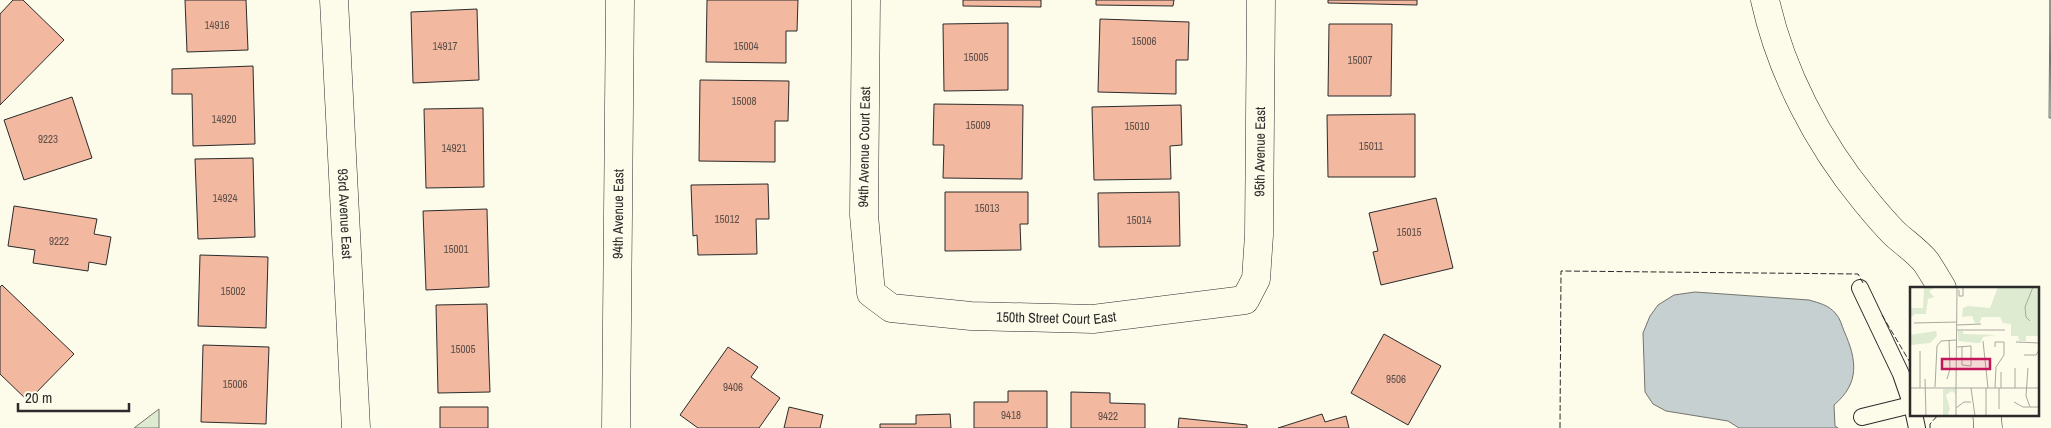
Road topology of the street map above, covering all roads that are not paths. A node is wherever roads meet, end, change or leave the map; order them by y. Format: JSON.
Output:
{"nodes":[{"id":1,"x":334,"y":0,"type":"edge"},
{"id":2,"x":620,"y":0,"type":"edge"},
{"id":3,"x":866,"y":0,"type":"edge"},
{"id":4,"x":1261,"y":0,"type":"edge"},
{"id":5,"x":1765,"y":0,"type":"edge"},
{"id":6,"x":1941,"y":287,"type":"edge"},
{"id":7,"x":1860,"y":288,"type":"dead end"},
{"id":8,"x":871,"y":293,"type":"joint"},
{"id":9,"x":1245,"y":300,"type":"joint"},
{"id":10,"x":1910,"y":401,"type":"edge"},
{"id":11,"x":1910,"y":404,"type":"edge"},
{"id":12,"x":1862,"y":417,"type":"dead end"},
{"id":13,"x":356,"y":428,"type":"edge"},
{"id":14,"x":616,"y":428,"type":"edge"}],
"edges":[{"from":1,"to":13,"type":"street","name":"93rd Avenue East"},
{"from":2,"to":14,"type":"street","name":"94th Avenue East"},
{"from":3,"to":8,"type":"street","name":"94th Avenue Court East"},
{"from":4,"to":9,"type":"street","name":"95th Avenue East"},
{"from":5,"to":6,"type":"street"},
{"from":7,"to":10,"type":"lane"},
{"from":8,"to":9,"type":"street","name":"150th Street Court East"},
{"from":11,"to":12,"type":"lane"}]}
